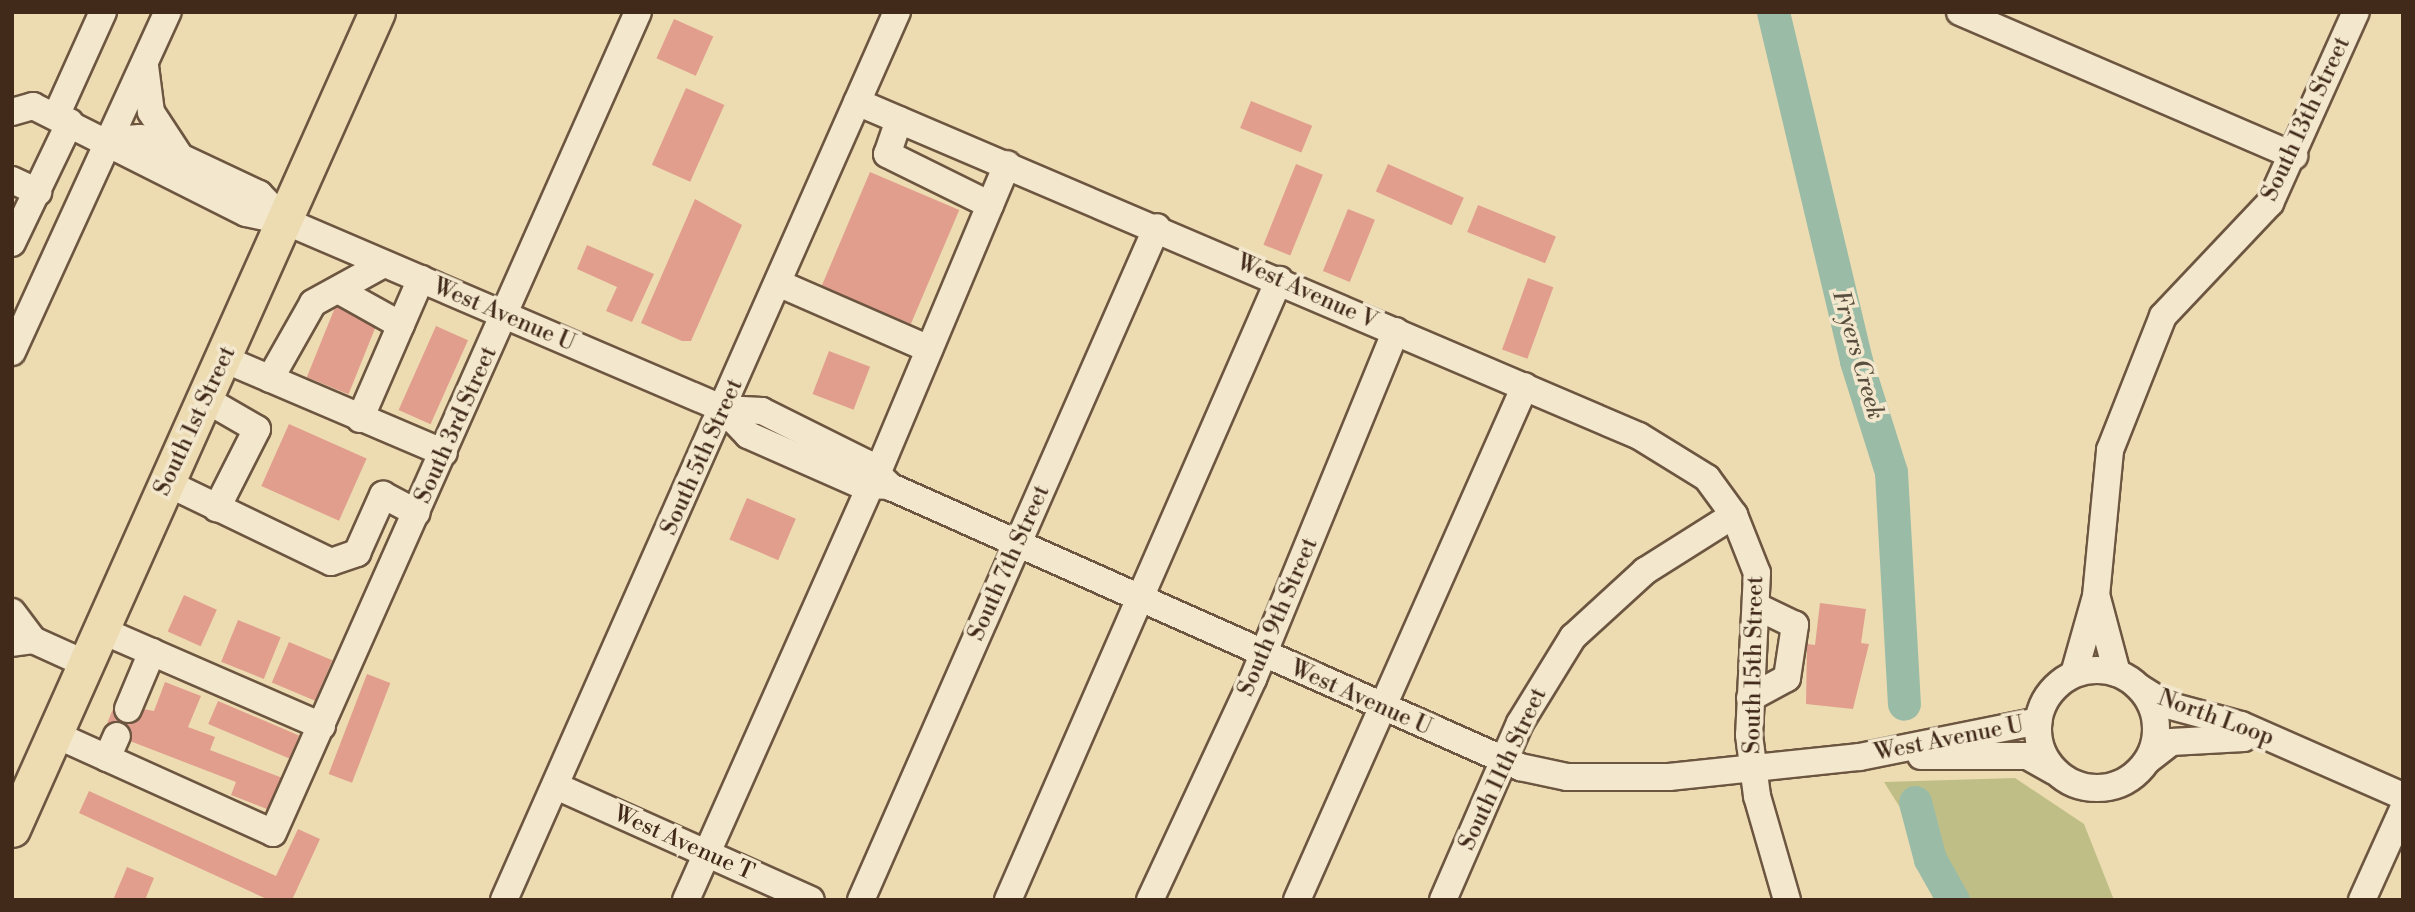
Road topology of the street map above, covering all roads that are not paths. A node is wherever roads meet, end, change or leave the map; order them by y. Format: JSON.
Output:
{"nodes":[{"id":1,"x":103,"y":12,"type":"edge"},
{"id":2,"x":168,"y":12,"type":"edge"},
{"id":3,"x":377,"y":12,"type":"edge"},
{"id":4,"x":638,"y":12,"type":"edge"},
{"id":5,"x":897,"y":12,"type":"edge"},
{"id":6,"x":1960,"y":12,"type":"edge"},
{"id":7,"x":2356,"y":12,"type":"edge"},
{"id":8,"x":145,"y":65,"type":"junction"},
{"id":9,"x":857,"y":102,"type":"junction"},
{"id":10,"x":12,"y":112,"type":"edge"},
{"id":11,"x":63,"y":119,"type":"junction"},
{"id":12,"x":899,"y":120,"type":"junction"},
{"id":13,"x":111,"y":140,"type":"junction"},
{"id":14,"x":180,"y":156,"type":"junction"},
{"id":15,"x":2294,"y":156,"type":"junction"},
{"id":16,"x":1007,"y":164,"type":"junction"},
{"id":17,"x":12,"y":180,"type":"edge"},
{"id":18,"x":38,"y":192,"type":"junction"},
{"id":19,"x":990,"y":205,"type":"junction"},
{"id":20,"x":285,"y":221,"type":"junction"},
{"id":21,"x":1157,"y":227,"type":"junction"},
{"id":22,"x":12,"y":243,"type":"edge"},
{"id":23,"x":384,"y":264,"type":"junction"},
{"id":24,"x":421,"y":279,"type":"junction"},
{"id":25,"x":1279,"y":280,"type":"junction"},
{"id":26,"x":778,"y":283,"type":"junction"},
{"id":27,"x":338,"y":290,"type":"junction"},
{"id":28,"x":504,"y":315,"type":"junction"},
{"id":29,"x":401,"y":325,"type":"junction"},
{"id":30,"x":1396,"y":331,"type":"junction"},
{"id":31,"x":929,"y":349,"type":"junction"},
{"id":32,"x":12,"y":352,"type":"edge"},
{"id":33,"x":224,"y":359,"type":"junction"},
{"id":34,"x":270,"y":379,"type":"junction"},
{"id":35,"x":1525,"y":386,"type":"junction"},
{"id":36,"x":205,"y":399,"type":"junction"},
{"id":37,"x":723,"y":410,"type":"junction"},
{"id":38,"x":360,"y":419,"type":"junction"},
{"id":39,"x":444,"y":453,"type":"junction"},
{"id":40,"x":167,"y":482,"type":"junction"},
{"id":41,"x":879,"y":482,"type":"junction"},
{"id":42,"x":217,"y":508,"type":"junction"},
{"id":43,"x":417,"y":513,"type":"junction"},
{"id":44,"x":1734,"y":515,"type":"junction"},
{"id":45,"x":1017,"y":544,"type":"junction"},
{"id":46,"x":2096,"y":596,"type":"junction"},
{"id":47,"x":1139,"y":598,"type":"junction"},
{"id":48,"x":1758,"y":607,"type":"junction"},
{"id":49,"x":12,"y":612,"type":"edge"},
{"id":50,"x":101,"y":630,"type":"junction"},
{"id":51,"x":23,"y":641,"type":"edge"},
{"id":52,"x":152,"y":652,"type":"junction"},
{"id":53,"x":1263,"y":654,"type":"junction"},
{"id":54,"x":86,"y":663,"type":"junction"},
{"id":55,"x":2117,"y":673,"type":"junction"},
{"id":56,"x":2074,"y":674,"type":"junction"},
{"id":57,"x":2139,"y":688,"type":"junction"},
{"id":58,"x":1750,"y":698,"type":"junction"},
{"id":59,"x":1382,"y":707,"type":"junction"},
{"id":60,"x":128,"y":709,"type":"dead end"},
{"id":61,"x":2038,"y":721,"type":"junction"},
{"id":62,"x":322,"y":726,"type":"junction"},
{"id":63,"x":54,"y":734,"type":"junction"},
{"id":64,"x":2294,"y":747,"type":"junction"},
{"id":65,"x":1860,"y":757,"type":"junction"},
{"id":66,"x":2148,"y":760,"type":"junction"},
{"id":67,"x":1504,"y":761,"type":"junction"},
{"id":68,"x":1753,"y":769,"type":"junction"},
{"id":69,"x":2054,"y":771,"type":"junction"},
{"id":70,"x":556,"y":786,"type":"junction"},
{"id":71,"x":2403,"y":796,"type":"edge"},
{"id":72,"x":2403,"y":809,"type":"edge"},
{"id":73,"x":12,"y":829,"type":"edge"},
{"id":74,"x":707,"y":853,"type":"junction"},
{"id":75,"x":2393,"y":855,"type":"edge"},
{"id":76,"x":1786,"y":899,"type":"edge"},
{"id":77,"x":505,"y":900,"type":"edge"},
{"id":78,"x":686,"y":900,"type":"edge"},
{"id":79,"x":811,"y":900,"type":"edge"},
{"id":80,"x":861,"y":900,"type":"edge"},
{"id":81,"x":1008,"y":900,"type":"edge"},
{"id":82,"x":1150,"y":900,"type":"edge"},
{"id":83,"x":1297,"y":900,"type":"edge"},
{"id":84,"x":1443,"y":900,"type":"edge"},
{"id":85,"x":2362,"y":900,"type":"edge"}],
"edges":[{"from":1,"to":11,"type":"street"},
{"from":2,"to":8,"type":"street"},
{"from":3,"to":20,"type":"main road","name":"South 1st Street"},
{"from":4,"to":28,"type":"street","name":"South 3rd Street"},
{"from":5,"to":9,"type":"street","name":"South 5th Street"},
{"from":6,"to":15,"type":"street"},
{"from":7,"to":15,"type":"street","name":"South 13th Street"},
{"from":8,"to":13,"type":"street"},
{"from":8,"to":14,"type":"street"},
{"from":9,"to":12,"type":"street","name":"West Avenue V"},
{"from":9,"to":26,"type":"street","name":"South 5th Street"},
{"from":10,"to":11,"type":"street"},
{"from":11,"to":13,"type":"street"},
{"from":11,"to":18,"type":"street"},
{"from":12,"to":16,"type":"street","name":"West Avenue V"},
{"from":12,"to":19,"type":"street"},
{"from":13,"to":14,"type":"street"},
{"from":13,"to":20,"type":"street"},
{"from":13,"to":32,"type":"street"},
{"from":14,"to":20,"type":"street"},
{"from":15,"to":46,"type":"street","name":"South 13th Street"},
{"from":16,"to":19,"type":"street"},
{"from":16,"to":21,"type":"street","name":"West Avenue V"},
{"from":17,"to":18,"type":"street"},
{"from":18,"to":22,"type":"street"},
{"from":19,"to":31,"type":"street"},
{"from":20,"to":23,"type":"street","name":"West Avenue U"},
{"from":20,"to":33,"type":"main road","name":"South 1st Street"},
{"from":21,"to":25,"type":"street","name":"West Avenue V"},
{"from":21,"to":45,"type":"street","name":"South 7th Street"},
{"from":23,"to":24,"type":"street","name":"West Avenue U"},
{"from":23,"to":27,"type":"street"},
{"from":24,"to":28,"type":"street","name":"West Avenue U"},
{"from":24,"to":29,"type":"street"},
{"from":25,"to":30,"type":"street","name":"West Avenue V"},
{"from":25,"to":47,"type":"street"},
{"from":26,"to":31,"type":"street"},
{"from":26,"to":37,"type":"street","name":"South 5th Street"},
{"from":27,"to":29,"type":"street"},
{"from":27,"to":34,"type":"street"},
{"from":28,"to":37,"type":"street","name":"West Avenue U"},
{"from":28,"to":39,"type":"street","name":"South 3rd Street"},
{"from":29,"to":38,"type":"street"},
{"from":30,"to":35,"type":"street","name":"West Avenue V"},
{"from":30,"to":53,"type":"street","name":"South 9th Street"},
{"from":31,"to":41,"type":"street"},
{"from":33,"to":34,"type":"street"},
{"from":33,"to":36,"type":"main road","name":"South 1st Street"},
{"from":34,"to":38,"type":"street"},
{"from":35,"to":44,"type":"street","name":"West Avenue V"},
{"from":35,"to":59,"type":"street"},
{"from":36,"to":40,"type":"main road","name":"South 1st Street"},
{"from":36,"to":42,"type":"street"},
{"from":37,"to":41,"type":"street","name":"West Avenue U"},
{"from":37,"to":70,"type":"street","name":"South 5th Street"},
{"from":38,"to":39,"type":"street"},
{"from":39,"to":43,"type":"street","name":"South 3rd Street"},
{"from":40,"to":42,"type":"street"},
{"from":40,"to":50,"type":"main road","name":"South 1st Street"},
{"from":41,"to":45,"type":"street","name":"West Avenue U"},
{"from":41,"to":74,"type":"street"},
{"from":42,"to":43,"type":"street"},
{"from":43,"to":62,"type":"street","name":"South 3rd Street"},
{"from":44,"to":48,"type":"street","name":"South 15th Street"},
{"from":44,"to":67,"type":"street","name":"South 11th Street"},
{"from":45,"to":47,"type":"street","name":"West Avenue U"},
{"from":45,"to":80,"type":"street","name":"South 7th Street"},
{"from":46,"to":55,"type":"street","name":"South 13th Street"},
{"from":46,"to":56,"type":"street","name":"South 13th Street"},
{"from":47,"to":53,"type":"street","name":"West Avenue U"},
{"from":47,"to":81,"type":"street"},
{"from":48,"to":58,"type":"street","name":"South 15th Street"},
{"from":48,"to":58,"type":"street"},
{"from":49,"to":51,"type":"street"},
{"from":50,"to":52,"type":"street"},
{"from":50,"to":54,"type":"main road","name":"South 1st Street"},
{"from":51,"to":54,"type":"street"},
{"from":52,"to":60,"type":"street"},
{"from":52,"to":62,"type":"street"},
{"from":53,"to":59,"type":"street","name":"West Avenue U"},
{"from":53,"to":82,"type":"street","name":"South 9th Street"},
{"from":54,"to":63,"type":"main road","name":"South 1st Street"},
{"from":55,"to":56,"type":"street"},
{"from":55,"to":57,"type":"street"},
{"from":56,"to":61,"type":"street"},
{"from":57,"to":64,"type":"street","name":"North Loop"},
{"from":57,"to":66,"type":"street"},
{"from":58,"to":68,"type":"street","name":"South 15th Street"},
{"from":59,"to":67,"type":"street","name":"West Avenue U"},
{"from":59,"to":83,"type":"street"},
{"from":61,"to":65,"type":"street","name":"West Avenue U"},
{"from":61,"to":69,"type":"street"},
{"from":62,"to":63,"type":"street","name":"South 3rd Street"},
{"from":63,"to":73,"type":"main road","name":"South 1st Street"},
{"from":64,"to":66,"type":"street","name":"North Loop"},
{"from":64,"to":71,"type":"street","name":"North Loop"},
{"from":65,"to":68,"type":"street","name":"West Avenue U"},
{"from":65,"to":69,"type":"street","name":"West Avenue U"},
{"from":66,"to":69,"type":"street"},
{"from":67,"to":68,"type":"street","name":"West Avenue U"},
{"from":67,"to":84,"type":"street","name":"South 11th Street"},
{"from":68,"to":76,"type":"street","name":"South 15th Street"},
{"from":70,"to":74,"type":"street","name":"West Avenue T"},
{"from":70,"to":77,"type":"street","name":"South 5th Street"},
{"from":72,"to":75,"type":"street"},
{"from":74,"to":78,"type":"street"},
{"from":74,"to":79,"type":"street","name":"West Avenue T"},
{"from":75,"to":85,"type":"street"}]}
